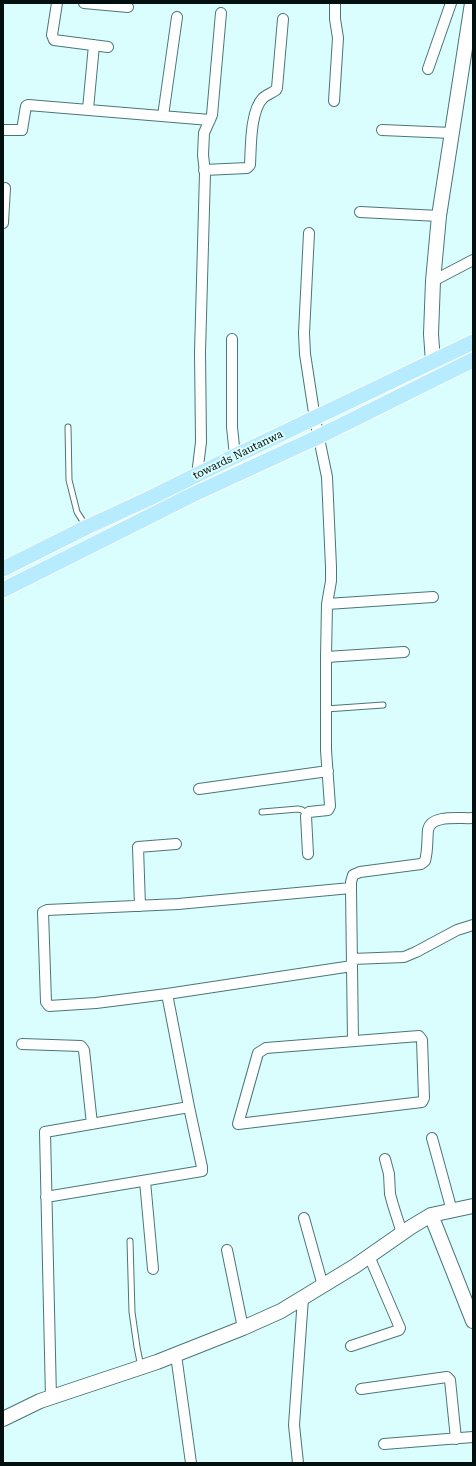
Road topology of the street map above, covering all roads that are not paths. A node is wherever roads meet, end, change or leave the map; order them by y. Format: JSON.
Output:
{"nodes":[{"id":1,"x":57,"y":3,"type":"edge"},
{"id":2,"x":84,"y":3,"type":"edge"},
{"id":3,"x":335,"y":3,"type":"edge"},
{"id":4,"x":451,"y":3,"type":"edge"},
{"id":5,"x":128,"y":7,"type":"dead end"},
{"id":6,"x":472,"y":12,"type":"edge"},
{"id":7,"x":221,"y":13,"type":"dead end"},
{"id":8,"x":177,"y":18,"type":"dead end"},
{"id":9,"x":283,"y":19,"type":"dead end"},
{"id":10,"x":470,"y":39,"type":"edge"},
{"id":11,"x":94,"y":45,"type":"junction"},
{"id":12,"x":108,"y":47,"type":"dead end"},
{"id":13,"x":428,"y":69,"type":"dead end"},
{"id":14,"x":334,"y":101,"type":"dead end"},
{"id":15,"x":88,"y":109,"type":"junction"},
{"id":16,"x":163,"y":116,"type":"junction"},
{"id":17,"x":210,"y":120,"type":"junction"},
{"id":18,"x":3,"y":130,"type":"edge"},
{"id":19,"x":382,"y":130,"type":"dead end"},
{"id":20,"x":452,"y":133,"type":"junction"},
{"id":21,"x":204,"y":170,"type":"junction"},
{"id":22,"x":5,"y":188,"type":"dead end"},
{"id":23,"x":360,"y":212,"type":"dead end"},
{"id":24,"x":439,"y":216,"type":"junction"},
{"id":25,"x":3,"y":223,"type":"edge"},
{"id":26,"x":309,"y":233,"type":"dead end"},
{"id":27,"x":473,"y":260,"type":"edge"},
{"id":28,"x":433,"y":281,"type":"junction"},
{"id":29,"x":232,"y":339,"type":"dead end"},
{"id":30,"x":468,"y":344,"type":"edge"},
{"id":31,"x":433,"y":362,"type":"junction"},
{"id":32,"x":472,"y":363,"type":"edge"},
{"id":33,"x":440,"y":376,"type":"junction"},
{"id":34,"x":315,"y":419,"type":"junction"},
{"id":35,"x":68,"y":427,"type":"dead end"},
{"id":36,"x":318,"y":437,"type":"junction"},
{"id":37,"x":235,"y":456,"type":"junction"},
{"id":38,"x":197,"y":475,"type":"junction"},
{"id":39,"x":87,"y":526,"type":"junction"},
{"id":40,"x":3,"y":569,"type":"edge"},
{"id":41,"x":3,"y":590,"type":"edge"},
{"id":42,"x":433,"y":597,"type":"dead end"},
{"id":43,"x":327,"y":604,"type":"junction"},
{"id":44,"x":404,"y":652,"type":"dead end"},
{"id":45,"x":326,"y":657,"type":"junction"},
{"id":46,"x":383,"y":705,"type":"dead end"},
{"id":47,"x":326,"y":709,"type":"junction"},
{"id":48,"x":328,"y":771,"type":"junction"},
{"id":49,"x":198,"y":789,"type":"dead end"},
{"id":50,"x":262,"y":812,"type":"dead end"},
{"id":51,"x":307,"y":814,"type":"junction"},
{"id":52,"x":473,"y":818,"type":"edge"},
{"id":53,"x":176,"y":844,"type":"dead end"},
{"id":54,"x":308,"y":854,"type":"dead end"},
{"id":55,"x":350,"y":888,"type":"junction"},
{"id":56,"x":140,"y":906,"type":"junction"},
{"id":57,"x":473,"y":925,"type":"edge"},
{"id":58,"x":352,"y":962,"type":"junction"},
{"id":59,"x":167,"y":994,"type":"junction"},
{"id":60,"x":353,"y":1041,"type":"junction"},
{"id":61,"x":22,"y":1044,"type":"dead end"},
{"id":62,"x":189,"y":1107,"type":"junction"},
{"id":63,"x":92,"y":1124,"type":"junction"},
{"id":64,"x":432,"y":1138,"type":"dead end"},
{"id":65,"x":385,"y":1159,"type":"dead end"},
{"id":66,"x":145,"y":1181,"type":"junction"},
{"id":67,"x":46,"y":1197,"type":"junction"},
{"id":68,"x":473,"y":1206,"type":"edge"},
{"id":69,"x":452,"y":1211,"type":"junction"},
{"id":70,"x":431,"y":1215,"type":"junction"},
{"id":71,"x":304,"y":1218,"type":"dead end"},
{"id":72,"x":402,"y":1233,"type":"junction"},
{"id":73,"x":130,"y":1241,"type":"dead end"},
{"id":74,"x":227,"y":1250,"type":"dead end"},
{"id":75,"x":369,"y":1256,"type":"junction"},
{"id":76,"x":153,"y":1269,"type":"dead end"},
{"id":77,"x":323,"y":1286,"type":"junction"},
{"id":78,"x":303,"y":1298,"type":"junction"},
{"id":79,"x":473,"y":1321,"type":"edge"},
{"id":80,"x":243,"y":1328,"type":"junction"},
{"id":81,"x":351,"y":1346,"type":"dead end"},
{"id":82,"x":176,"y":1355,"type":"junction"},
{"id":83,"x":141,"y":1368,"type":"junction"},
{"id":84,"x":362,"y":1389,"type":"dead end"},
{"id":85,"x":51,"y":1398,"type":"junction"},
{"id":86,"x":3,"y":1419,"type":"edge"},
{"id":87,"x":473,"y":1437,"type":"edge"},
{"id":88,"x":456,"y":1439,"type":"junction"},
{"id":89,"x":384,"y":1444,"type":"dead end"},
{"id":90,"x":192,"y":1463,"type":"edge"},
{"id":91,"x":298,"y":1463,"type":"edge"}],
"edges":[{"from":1,"to":11,"type":"street"},
{"from":2,"to":5,"type":"street"},
{"from":3,"to":14,"type":"street"},
{"from":4,"to":13,"type":"street"},
{"from":6,"to":10,"type":"street"},
{"from":7,"to":17,"type":"street"},
{"from":8,"to":16,"type":"street"},
{"from":9,"to":21,"type":"street"},
{"from":10,"to":20,"type":"street"},
{"from":11,"to":12,"type":"street"},
{"from":11,"to":15,"type":"street"},
{"from":15,"to":16,"type":"street"},
{"from":15,"to":18,"type":"street"},
{"from":16,"to":17,"type":"street"},
{"from":17,"to":21,"type":"street"},
{"from":19,"to":20,"type":"street"},
{"from":20,"to":24,"type":"street"},
{"from":21,"to":38,"type":"street"},
{"from":22,"to":25,"type":"street"},
{"from":23,"to":24,"type":"street"},
{"from":24,"to":28,"type":"street"},
{"from":26,"to":34,"type":"street"},
{"from":27,"to":28,"type":"street"},
{"from":28,"to":31,"type":"street"},
{"from":29,"to":37,"type":"street"},
{"from":30,"to":31,"type":"main road","name":"towards Nautanwa"},
{"from":30,"to":32,"type":"lane"},
{"from":31,"to":33,"type":"street"},
{"from":31,"to":34,"type":"main road","name":"towards Nautanwa"},
{"from":32,"to":33,"type":"main road"},
{"from":33,"to":36,"type":"main road"},
{"from":34,"to":36,"type":"street"},
{"from":34,"to":37,"type":"main road","name":"towards Nautanwa"},
{"from":35,"to":39,"type":"lane"},
{"from":36,"to":41,"type":"main road"},
{"from":36,"to":43,"type":"street"},
{"from":37,"to":38,"type":"main road","name":"towards Nautanwa"},
{"from":38,"to":39,"type":"main road","name":"towards Nautanwa"},
{"from":39,"to":40,"type":"main road","name":"towards Nautanwa"},
{"from":42,"to":43,"type":"street"},
{"from":43,"to":45,"type":"street"},
{"from":44,"to":45,"type":"street"},
{"from":45,"to":47,"type":"street"},
{"from":46,"to":47,"type":"lane"},
{"from":47,"to":48,"type":"street"},
{"from":48,"to":49,"type":"street"},
{"from":48,"to":51,"type":"street"},
{"from":50,"to":51,"type":"lane"},
{"from":51,"to":54,"type":"street"},
{"from":52,"to":55,"type":"street"},
{"from":53,"to":56,"type":"street"},
{"from":55,"to":56,"type":"street"},
{"from":55,"to":58,"type":"street"},
{"from":56,"to":59,"type":"street"},
{"from":57,"to":58,"type":"street"},
{"from":58,"to":59,"type":"street"},
{"from":58,"to":60,"type":"street"},
{"from":59,"to":62,"type":"street"},
{"from":60,"to":60,"type":"street"},
{"from":61,"to":63,"type":"street"},
{"from":62,"to":63,"type":"street"},
{"from":62,"to":66,"type":"street"},
{"from":63,"to":67,"type":"street"},
{"from":64,"to":69,"type":"street"},
{"from":65,"to":72,"type":"street"},
{"from":66,"to":67,"type":"street"},
{"from":66,"to":76,"type":"street"},
{"from":67,"to":85,"type":"street"},
{"from":68,"to":69,"type":"street"},
{"from":69,"to":70,"type":"street"},
{"from":70,"to":72,"type":"street"},
{"from":70,"to":79,"type":"street"},
{"from":71,"to":77,"type":"street"},
{"from":72,"to":75,"type":"street"},
{"from":73,"to":83,"type":"lane"},
{"from":74,"to":80,"type":"street"},
{"from":75,"to":77,"type":"street"},
{"from":75,"to":81,"type":"street"},
{"from":77,"to":78,"type":"street"},
{"from":78,"to":80,"type":"street"},
{"from":78,"to":91,"type":"street"},
{"from":80,"to":82,"type":"street"},
{"from":82,"to":83,"type":"street"},
{"from":82,"to":90,"type":"street"},
{"from":83,"to":85,"type":"street"},
{"from":84,"to":88,"type":"street"},
{"from":85,"to":86,"type":"street"},
{"from":87,"to":88,"type":"street"},
{"from":88,"to":89,"type":"street"}]}
